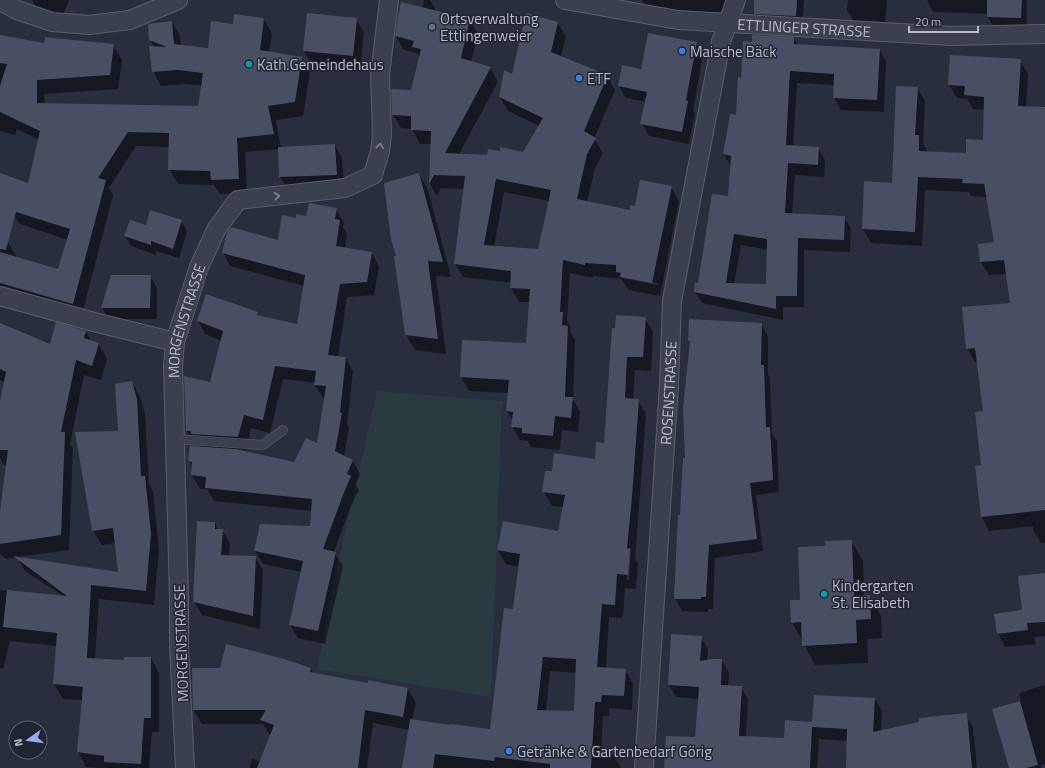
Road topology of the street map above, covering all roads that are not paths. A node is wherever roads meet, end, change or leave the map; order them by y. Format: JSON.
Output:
{"nodes":[{"id":1,"x":178,"y":0,"type":"edge"},
{"id":2,"x":388,"y":0,"type":"edge"},
{"id":3,"x":565,"y":0,"type":"edge"},
{"id":4,"x":736,"y":0,"type":"edge"},
{"id":5,"x":0,"y":1,"type":"edge"},
{"id":6,"x":728,"y":23,"type":"junction"},
{"id":7,"x":1045,"y":34,"type":"edge"},
{"id":8,"x":0,"y":296,"type":"edge"},
{"id":9,"x":175,"y":342,"type":"junction"},
{"id":10,"x":283,"y":430,"type":"dead end"},
{"id":11,"x":174,"y":439,"type":"junction"},
{"id":12,"x":185,"y":768,"type":"edge"},
{"id":13,"x":644,"y":768,"type":"edge"}],
"edges":[{"from":1,"to":5,"type":"street"},
{"from":9,"to":2,"type":"street","name":"MORGENSTRASSE","one_way":true},
{"from":3,"to":6,"type":"street","name":"ETTLINGER STRASSE"},
{"from":4,"to":6,"type":"street","name":"ROSENSTRASSE"},
{"from":6,"to":7,"type":"street","name":"ETTLINGER STRASSE"},
{"from":6,"to":13,"type":"street","name":"ROSENSTRASSE"},
{"from":8,"to":9,"type":"street"},
{"from":9,"to":11,"type":"street","name":"MORGENSTRASSE"},
{"from":10,"to":11,"type":"lane"},
{"from":11,"to":12,"type":"street","name":"MORGENSTRASSE"}]}
